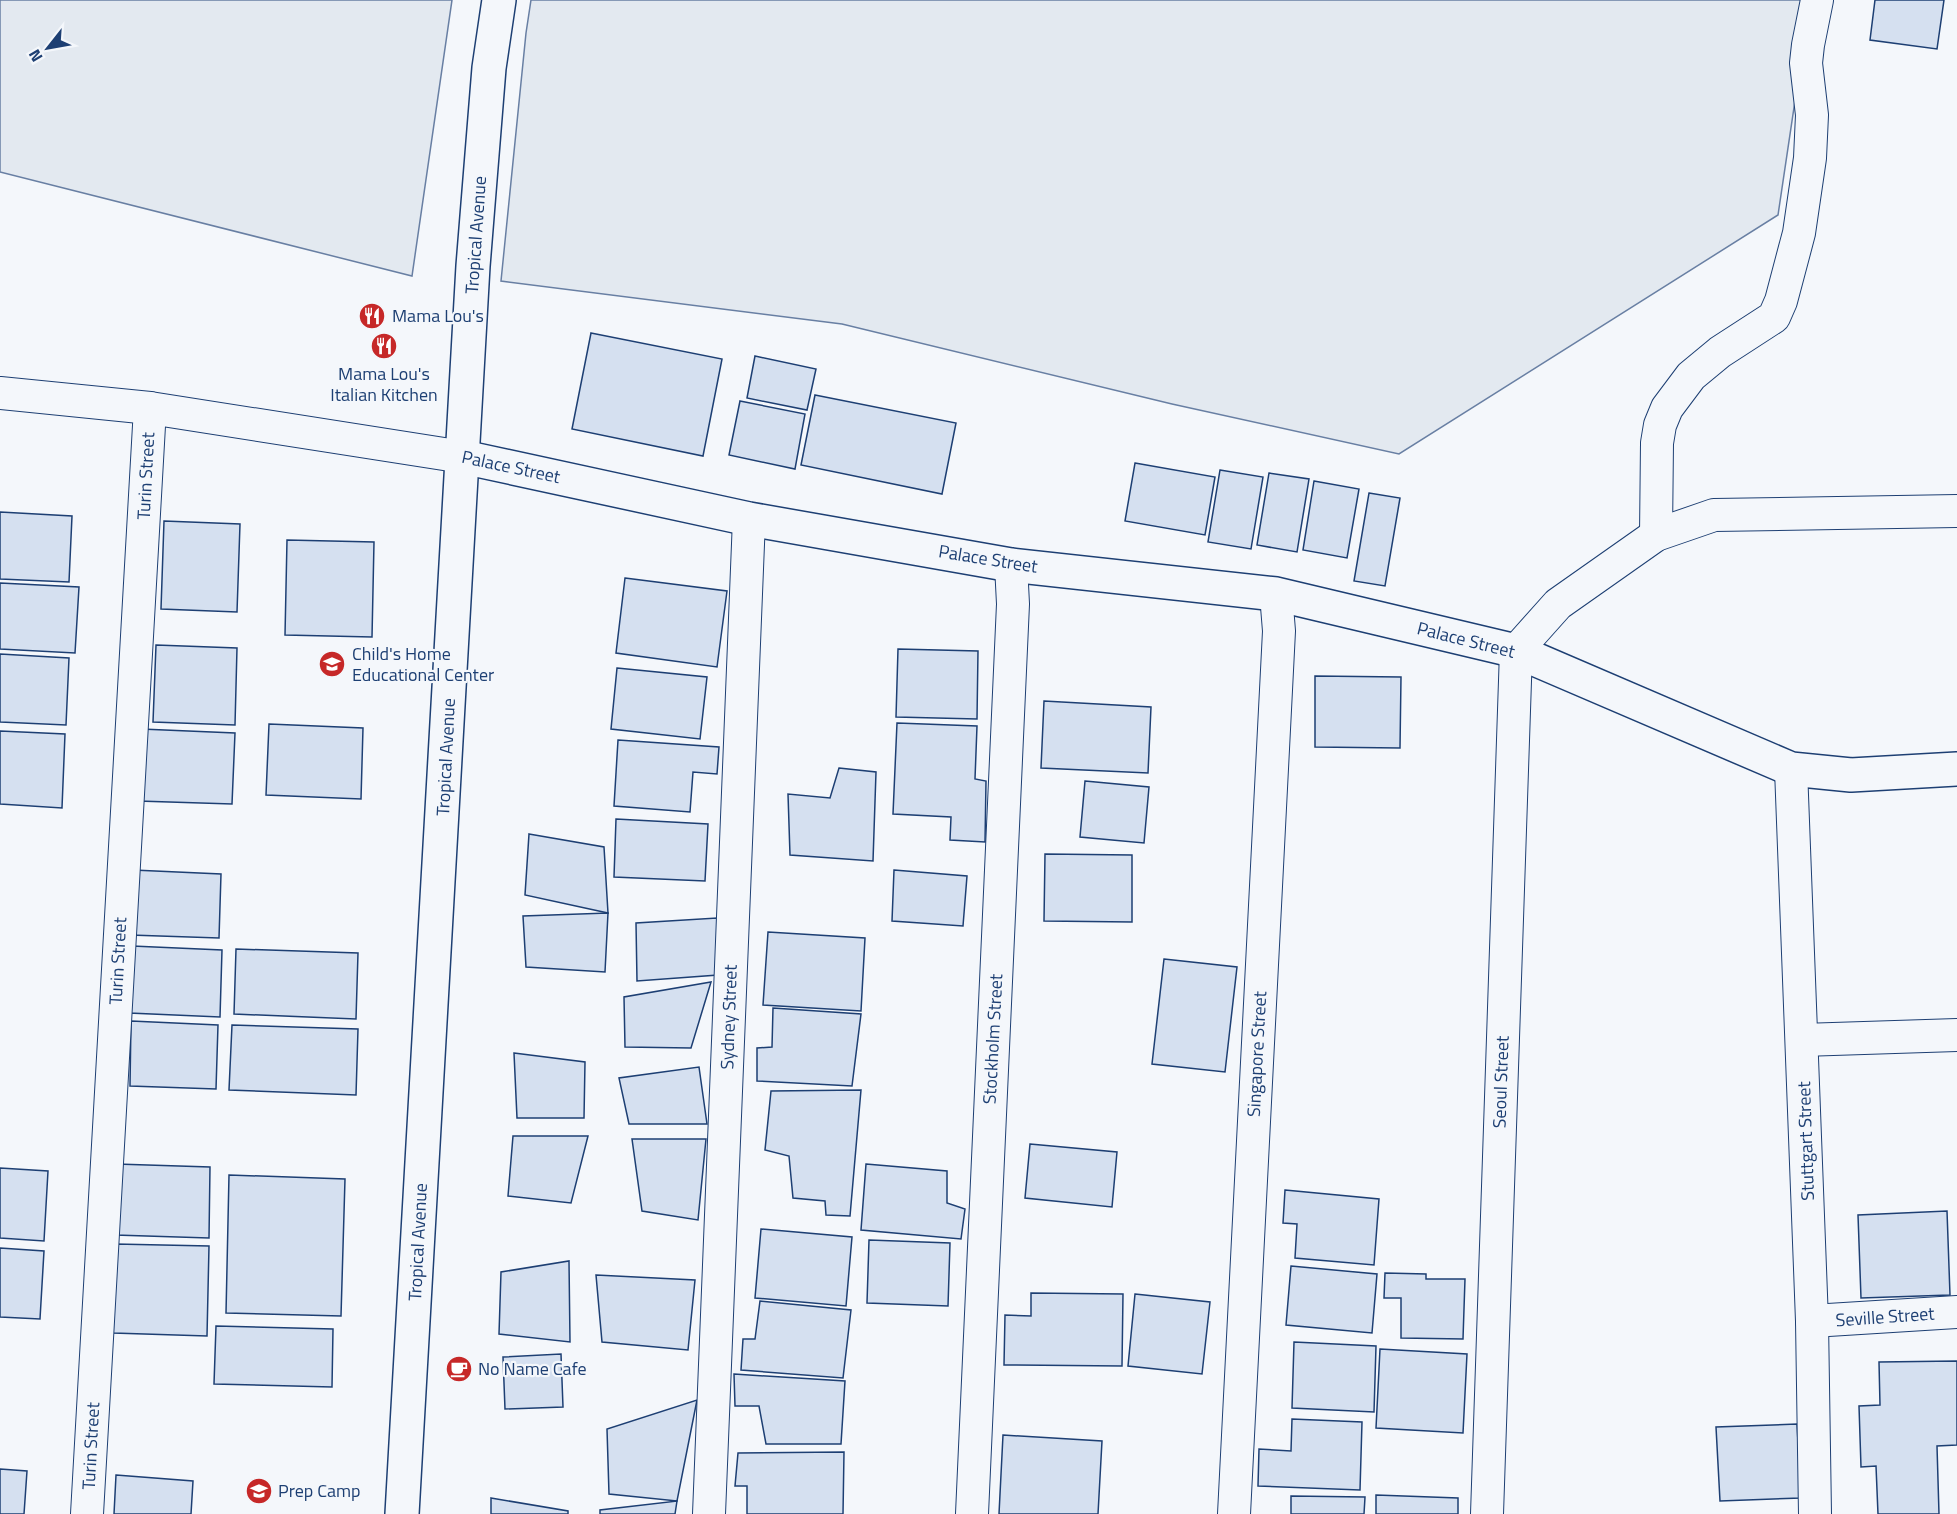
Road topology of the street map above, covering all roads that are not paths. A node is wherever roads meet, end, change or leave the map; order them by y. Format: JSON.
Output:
{"nodes":[{"id":1,"x":499,"y":0,"type":"edge"},
{"id":2,"x":1817,"y":0,"type":"edge"},
{"id":3,"x":0,"y":393,"type":"edge"},
{"id":4,"x":150,"y":408,"type":"junction"},
{"id":5,"x":463,"y":457,"type":"junction"},
{"id":6,"x":1957,"y":511,"type":"edge"},
{"id":7,"x":749,"y":519,"type":"junction"},
{"id":8,"x":1656,"y":535,"type":"junction"},
{"id":9,"x":1011,"y":565,"type":"junction"},
{"id":10,"x":1276,"y":594,"type":"junction"},
{"id":11,"x":1516,"y":651,"type":"junction"},
{"id":12,"x":1791,"y":769,"type":"junction"},
{"id":13,"x":1957,"y":769,"type":"edge"},
{"id":14,"x":1957,"y":1035,"type":"edge"},
{"id":15,"x":1802,"y":1040,"type":"junction"},
{"id":16,"x":1957,"y":1312,"type":"edge"},
{"id":17,"x":1812,"y":1321,"type":"junction"},
{"id":18,"x":87,"y":1514,"type":"edge"},
{"id":19,"x":402,"y":1514,"type":"edge"},
{"id":20,"x":709,"y":1514,"type":"edge"},
{"id":21,"x":972,"y":1514,"type":"edge"},
{"id":22,"x":1233,"y":1514,"type":"edge"},
{"id":23,"x":1487,"y":1514,"type":"edge"},
{"id":24,"x":1815,"y":1514,"type":"edge"}],
"edges":[{"from":1,"to":5,"type":"street","name":"Tropical Avenue"},
{"from":2,"to":8,"type":"street"},
{"from":3,"to":4,"type":"street","name":"Palace Street"},
{"from":4,"to":5,"type":"street","name":"Palace Street"},
{"from":4,"to":18,"type":"street","name":"Turin Street"},
{"from":5,"to":7,"type":"street","name":"Palace Street"},
{"from":5,"to":19,"type":"street","name":"Tropical Avenue"},
{"from":6,"to":8,"type":"street"},
{"from":7,"to":9,"type":"street","name":"Palace Street"},
{"from":7,"to":20,"type":"street","name":"Sydney Street"},
{"from":8,"to":11,"type":"street"},
{"from":9,"to":10,"type":"street","name":"Palace Street"},
{"from":9,"to":21,"type":"street","name":"Stockholm Street"},
{"from":10,"to":11,"type":"street","name":"Palace Street"},
{"from":10,"to":22,"type":"street","name":"Singapore Street"},
{"from":11,"to":12,"type":"street","name":"Palace Street"},
{"from":11,"to":23,"type":"street","name":"Seoul Street"},
{"from":12,"to":13,"type":"street","name":"Palace Street"},
{"from":12,"to":15,"type":"street","name":"Stuttgart Street"},
{"from":14,"to":15,"type":"street"},
{"from":15,"to":17,"type":"street","name":"Stuttgart Street"},
{"from":16,"to":17,"type":"street","name":"Seville Street"},
{"from":17,"to":24,"type":"street","name":"Stuttgart Street"}]}
